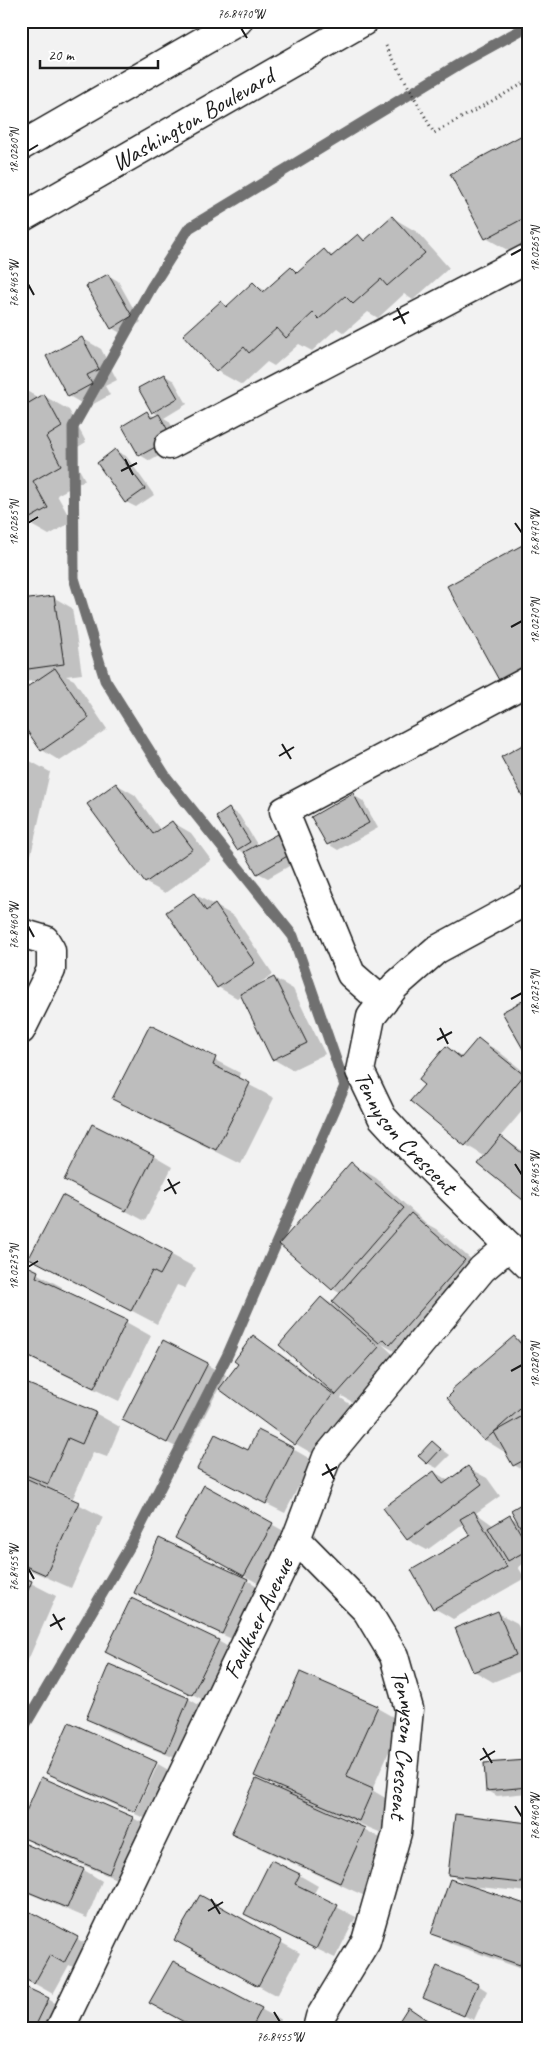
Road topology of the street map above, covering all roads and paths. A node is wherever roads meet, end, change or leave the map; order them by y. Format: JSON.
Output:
{"nodes":[{"id":1,"x":238,"y":21,"type":"edge"},
{"id":2,"x":364,"y":21,"type":"edge"},
{"id":3,"x":398,"y":66,"type":"dead end"},
{"id":4,"x":528,"y":81,"type":"edge"},
{"id":5,"x":21,"y":146,"type":"edge"},
{"id":6,"x":21,"y":218,"type":"edge"},
{"id":7,"x":528,"y":258,"type":"edge"},
{"id":8,"x":169,"y":446,"type":"dead end"},
{"id":9,"x":528,"y":681,"type":"edge"},
{"id":10,"x":528,"y":900,"type":"edge"},
{"id":11,"x":21,"y":933,"type":"edge"},
{"id":12,"x":383,"y":1002,"type":"junction"},
{"id":13,"x":21,"y":1030,"type":"edge"},
{"id":14,"x":519,"y":1255,"type":"edge"},
{"id":15,"x":296,"y":1539,"type":"junction"},
{"id":16,"x":60,"y":2029,"type":"edge"},
{"id":17,"x":316,"y":2029,"type":"edge"}],
"edges":[{"from":1,"to":5,"type":"main road"},
{"from":2,"to":6,"type":"main road","name":"Washington Boulevard"},
{"from":3,"to":4,"type":"path"},
{"from":7,"to":8,"type":"main road"},
{"from":9,"to":12,"type":"main road"},
{"from":10,"to":12,"type":"main road","name":"Tennyson Crescent"},
{"from":11,"to":13,"type":"main road"},
{"from":12,"to":14,"type":"main road","name":"Tennyson Crescent"},
{"from":14,"to":15,"type":"main road","name":"Faulkner Avenue"},
{"from":15,"to":16,"type":"main road","name":"Faulkner Avenue"},
{"from":15,"to":17,"type":"main road","name":"Tennyson Crescent"}]}
